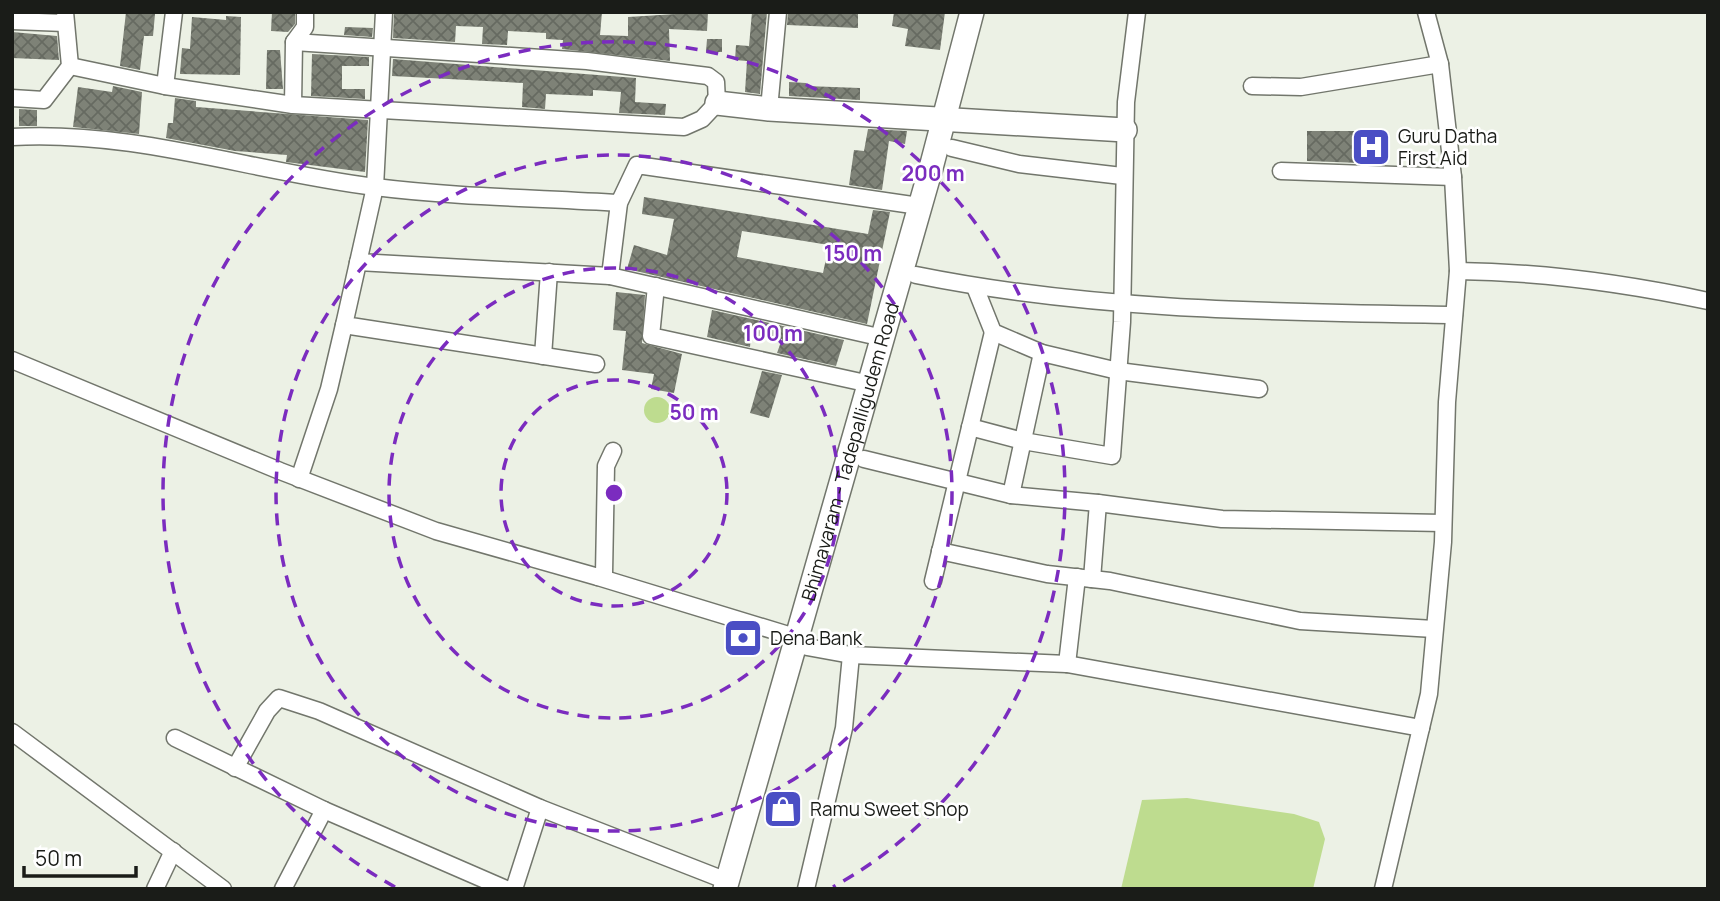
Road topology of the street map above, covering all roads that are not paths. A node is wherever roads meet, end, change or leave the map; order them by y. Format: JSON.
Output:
{"nodes":[{"id":1,"x":174,"y":12,"type":"edge"},
{"id":2,"x":304,"y":12,"type":"edge"},
{"id":3,"x":384,"y":12,"type":"edge"},
{"id":4,"x":778,"y":12,"type":"edge"},
{"id":5,"x":972,"y":12,"type":"edge"},
{"id":6,"x":987,"y":12,"type":"edge"},
{"id":7,"x":1137,"y":12,"type":"edge"},
{"id":8,"x":1426,"y":12,"type":"edge"},
{"id":9,"x":65,"y":18,"type":"edge"},
{"id":10,"x":12,"y":21,"type":"edge"},
{"id":11,"x":294,"y":42,"type":"junction"},
{"id":12,"x":382,"y":46,"type":"junction"},
{"id":13,"x":1440,"y":64,"type":"junction"},
{"id":14,"x":70,"y":66,"type":"junction"},
{"id":15,"x":165,"y":86,"type":"junction"},
{"id":16,"x":1252,"y":86,"type":"dead end"},
{"id":17,"x":12,"y":98,"type":"edge"},
{"id":18,"x":717,"y":103,"type":"junction"},
{"id":19,"x":293,"y":105,"type":"junction"},
{"id":20,"x":380,"y":108,"type":"junction"},
{"id":21,"x":769,"y":109,"type":"junction"},
{"id":22,"x":952,"y":120,"type":"junction"},
{"id":23,"x":1125,"y":130,"type":"junction"},
{"id":24,"x":12,"y":137,"type":"edge"},
{"id":25,"x":952,"y":148,"type":"junction"},
{"id":26,"x":938,"y":170,"type":"junction"},
{"id":27,"x":1281,"y":171,"type":"dead end"},
{"id":28,"x":1122,"y":176,"type":"junction"},
{"id":29,"x":1453,"y":177,"type":"junction"},
{"id":30,"x":374,"y":187,"type":"junction"},
{"id":31,"x":619,"y":203,"type":"junction"},
{"id":32,"x":919,"y":206,"type":"junction"},
{"id":33,"x":358,"y":262,"type":"junction"},
{"id":34,"x":1458,"y":271,"type":"junction"},
{"id":35,"x":550,"y":272,"type":"junction"},
{"id":36,"x":916,"y":275,"type":"junction"},
{"id":37,"x":610,"y":276,"type":"junction"},
{"id":38,"x":656,"y":286,"type":"junction"},
{"id":39,"x":975,"y":286,"type":"junction"},
{"id":40,"x":1708,"y":301,"type":"edge"},
{"id":41,"x":1121,"y":303,"type":"junction"},
{"id":42,"x":1454,"y":315,"type":"junction"},
{"id":43,"x":344,"y":325,"type":"junction"},
{"id":44,"x":993,"y":332,"type":"junction"},
{"id":45,"x":883,"y":338,"type":"junction"},
{"id":46,"x":1042,"y":353,"type":"junction"},
{"id":47,"x":543,"y":356,"type":"junction"},
{"id":48,"x":12,"y":360,"type":"edge"},
{"id":49,"x":596,"y":364,"type":"dead end"},
{"id":50,"x":1118,"y":371,"type":"junction"},
{"id":51,"x":870,"y":384,"type":"junction"},
{"id":52,"x":1259,"y":389,"type":"dead end"},
{"id":53,"x":970,"y":427,"type":"junction"},
{"id":54,"x":1023,"y":440,"type":"junction"},
{"id":55,"x":613,"y":451,"type":"dead end"},
{"id":56,"x":864,"y":459,"type":"junction"},
{"id":57,"x":299,"y":479,"type":"junction"},
{"id":58,"x":957,"y":482,"type":"junction"},
{"id":59,"x":1011,"y":495,"type":"junction"},
{"id":60,"x":1098,"y":503,"type":"junction"},
{"id":61,"x":1443,"y":523,"type":"junction"},
{"id":62,"x":940,"y":551,"type":"junction"},
{"id":63,"x":598,"y":577,"type":"junction"},
{"id":64,"x":1084,"y":578,"type":"junction"},
{"id":65,"x":933,"y":581,"type":"dead end"},
{"id":66,"x":1434,"y":629,"type":"junction"},
{"id":67,"x":801,"y":642,"type":"junction"},
{"id":68,"x":851,"y":655,"type":"junction"},
{"id":69,"x":1068,"y":664,"type":"junction"},
{"id":70,"x":1421,"y":728,"type":"junction"},
{"id":71,"x":12,"y":732,"type":"edge"},
{"id":72,"x":175,"y":738,"type":"dead end"},
{"id":73,"x":235,"y":768,"type":"junction"},
{"id":74,"x":540,"y":808,"type":"junction"},
{"id":75,"x":324,"y":810,"type":"junction"},
{"id":76,"x":173,"y":851,"type":"junction"},
{"id":77,"x":731,"y":886,"type":"edge"},
{"id":78,"x":155,"y":889,"type":"edge"},
{"id":79,"x":223,"y":889,"type":"edge"},
{"id":80,"x":283,"y":889,"type":"edge"},
{"id":81,"x":506,"y":889,"type":"edge"},
{"id":82,"x":514,"y":889,"type":"edge"},
{"id":83,"x":806,"y":889,"type":"edge"},
{"id":84,"x":1382,"y":889,"type":"edge"}],
"edges":[{"from":1,"to":15,"type":"street"},
{"from":2,"to":11,"type":"street"},
{"from":3,"to":12,"type":"street"},
{"from":4,"to":21,"type":"street"},
{"from":5,"to":22,"type":"main road","name":"Bhimavaram - Tadepalligudem Road"},
{"from":6,"to":22,"type":"main road"},
{"from":7,"to":23,"type":"street"},
{"from":8,"to":13,"type":"street"},
{"from":9,"to":10,"type":"street"},
{"from":9,"to":14,"type":"street"},
{"from":11,"to":12,"type":"street"},
{"from":11,"to":19,"type":"street"},
{"from":12,"to":18,"type":"street"},
{"from":12,"to":20,"type":"street"},
{"from":13,"to":16,"type":"street"},
{"from":13,"to":29,"type":"street"},
{"from":14,"to":15,"type":"street"},
{"from":14,"to":17,"type":"street"},
{"from":15,"to":19,"type":"street"},
{"from":18,"to":20,"type":"street"},
{"from":18,"to":21,"type":"main road"},
{"from":19,"to":20,"type":"street"},
{"from":20,"to":30,"type":"street"},
{"from":21,"to":22,"type":"main road"},
{"from":22,"to":23,"type":"main road"},
{"from":22,"to":25,"type":"main road"},
{"from":22,"to":26,"type":"main road","name":"Bhimavaram - Tadepalligudem Road"},
{"from":23,"to":28,"type":"street"},
{"from":24,"to":30,"type":"street"},
{"from":25,"to":26,"type":"main road"},
{"from":25,"to":28,"type":"street"},
{"from":26,"to":32,"type":"main road","name":"Bhimavaram - Tadepalligudem Road"},
{"from":26,"to":36,"type":"main road"},
{"from":27,"to":29,"type":"street"},
{"from":28,"to":41,"type":"street"},
{"from":29,"to":34,"type":"street"},
{"from":30,"to":31,"type":"street"},
{"from":30,"to":33,"type":"street"},
{"from":31,"to":32,"type":"street"},
{"from":31,"to":37,"type":"street"},
{"from":32,"to":45,"type":"main road","name":"Bhimavaram - Tadepalligudem Road"},
{"from":33,"to":35,"type":"street"},
{"from":33,"to":43,"type":"street"},
{"from":34,"to":40,"type":"street"},
{"from":34,"to":42,"type":"street"},
{"from":35,"to":37,"type":"street"},
{"from":35,"to":47,"type":"street"},
{"from":36,"to":39,"type":"street"},
{"from":36,"to":56,"type":"main road"},
{"from":37,"to":38,"type":"street"},
{"from":38,"to":45,"type":"street"},
{"from":38,"to":51,"type":"street"},
{"from":39,"to":41,"type":"street"},
{"from":39,"to":44,"type":"street"},
{"from":41,"to":42,"type":"street"},
{"from":41,"to":50,"type":"street"},
{"from":42,"to":61,"type":"street"},
{"from":43,"to":47,"type":"street"},
{"from":43,"to":57,"type":"street"},
{"from":44,"to":46,"type":"street"},
{"from":44,"to":53,"type":"street"},
{"from":45,"to":51,"type":"main road","name":"Bhimavaram - Tadepalligudem Road"},
{"from":46,"to":50,"type":"street"},
{"from":46,"to":54,"type":"street"},
{"from":47,"to":49,"type":"street"},
{"from":48,"to":57,"type":"street"},
{"from":50,"to":52,"type":"street"},
{"from":50,"to":54,"type":"street"},
{"from":51,"to":67,"type":"main road","name":"Bhimavaram - Tadepalligudem Road"},
{"from":53,"to":54,"type":"street"},
{"from":53,"to":58,"type":"street"},
{"from":54,"to":59,"type":"street"},
{"from":55,"to":63,"type":"street"},
{"from":56,"to":58,"type":"street"},
{"from":56,"to":67,"type":"main road"},
{"from":57,"to":63,"type":"street"},
{"from":58,"to":59,"type":"street"},
{"from":58,"to":62,"type":"street"},
{"from":59,"to":60,"type":"street"},
{"from":60,"to":61,"type":"street"},
{"from":60,"to":64,"type":"street"},
{"from":61,"to":66,"type":"street"},
{"from":62,"to":64,"type":"street"},
{"from":62,"to":65,"type":"street"},
{"from":63,"to":67,"type":"street"},
{"from":64,"to":66,"type":"street"},
{"from":64,"to":69,"type":"street"},
{"from":66,"to":70,"type":"street"},
{"from":67,"to":68,"type":"street"},
{"from":67,"to":77,"type":"main road","name":"Bhimavaram - Tadepalligudem Road"},
{"from":68,"to":69,"type":"street"},
{"from":68,"to":83,"type":"street"},
{"from":69,"to":70,"type":"street"},
{"from":70,"to":84,"type":"street"},
{"from":71,"to":76,"type":"street"},
{"from":72,"to":73,"type":"street"},
{"from":73,"to":74,"type":"street"},
{"from":73,"to":75,"type":"street"},
{"from":74,"to":77,"type":"street"},
{"from":74,"to":82,"type":"street"},
{"from":75,"to":80,"type":"street"},
{"from":75,"to":81,"type":"street"},
{"from":76,"to":78,"type":"street"},
{"from":76,"to":79,"type":"street"}]}
